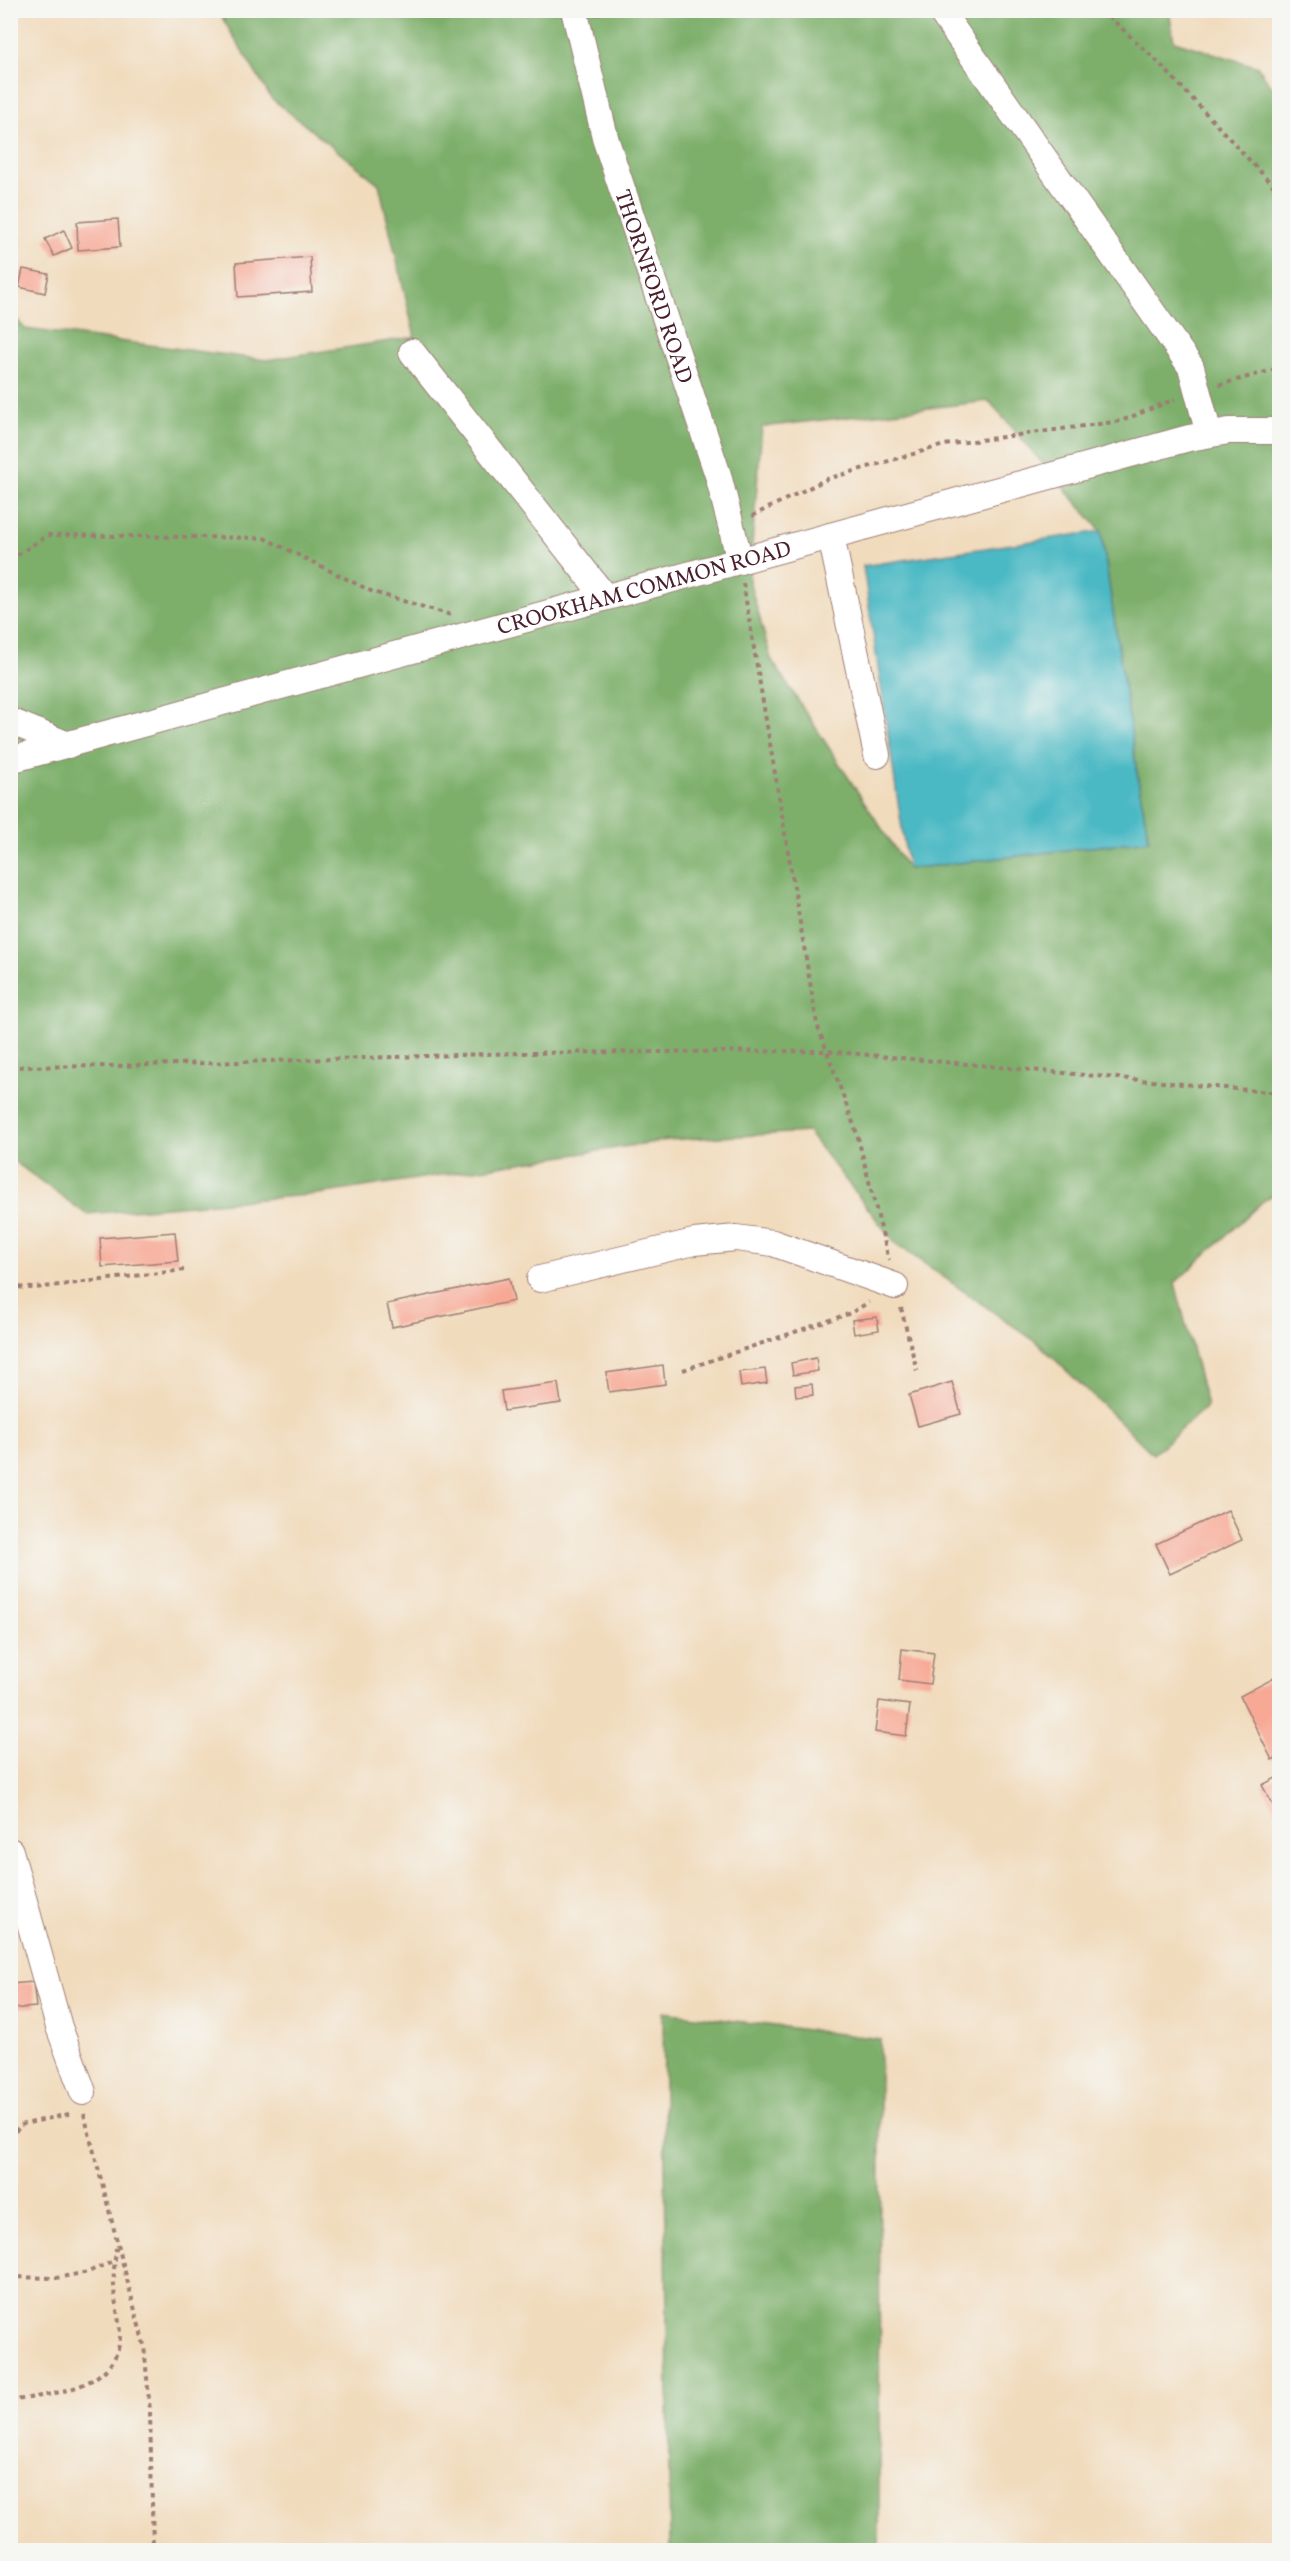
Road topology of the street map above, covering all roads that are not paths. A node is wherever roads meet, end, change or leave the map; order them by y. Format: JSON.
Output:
{"nodes":[{"id":1,"x":574,"y":10,"type":"edge"},
{"id":2,"x":940,"y":10,"type":"edge"},
{"id":3,"x":412,"y":352,"type":"dead end"},
{"id":4,"x":1280,"y":431,"type":"edge"},
{"id":5,"x":1209,"y":434,"type":"junction"},
{"id":6,"x":831,"y":536,"type":"junction"},
{"id":7,"x":740,"y":561,"type":"junction"},
{"id":8,"x":605,"y":597,"type":"junction"},
{"id":9,"x":10,"y":721,"type":"edge"},
{"id":10,"x":68,"y":745,"type":"junction"},
{"id":11,"x":877,"y":755,"type":"dead end"},
{"id":12,"x":10,"y":760,"type":"edge"},
{"id":13,"x":540,"y":1279,"type":"dead end"},
{"id":14,"x":895,"y":1286,"type":"road end"},
{"id":15,"x":10,"y":1851,"type":"edge"},
{"id":16,"x":83,"y":2092,"type":"dead end"}],
"edges":[{"from":1,"to":7,"type":"street","name":"THORNFORD ROAD"},
{"from":2,"to":5,"type":"street"},
{"from":3,"to":8,"type":"street"},
{"from":4,"to":5,"type":"street","name":"CROOKHAM COMMON ROAD"},
{"from":5,"to":6,"type":"street","name":"CROOKHAM COMMON ROAD"},
{"from":6,"to":7,"type":"street","name":"CROOKHAM COMMON ROAD"},
{"from":6,"to":11,"type":"street"},
{"from":7,"to":8,"type":"street","name":"CROOKHAM COMMON ROAD"},
{"from":8,"to":10,"type":"street","name":"CROOKHAM COMMON ROAD"},
{"from":9,"to":10,"type":"street"},
{"from":10,"to":12,"type":"street","name":"CROOKHAM COMMON ROAD"},
{"from":13,"to":14,"type":"street"},
{"from":15,"to":16,"type":"street"}]}
